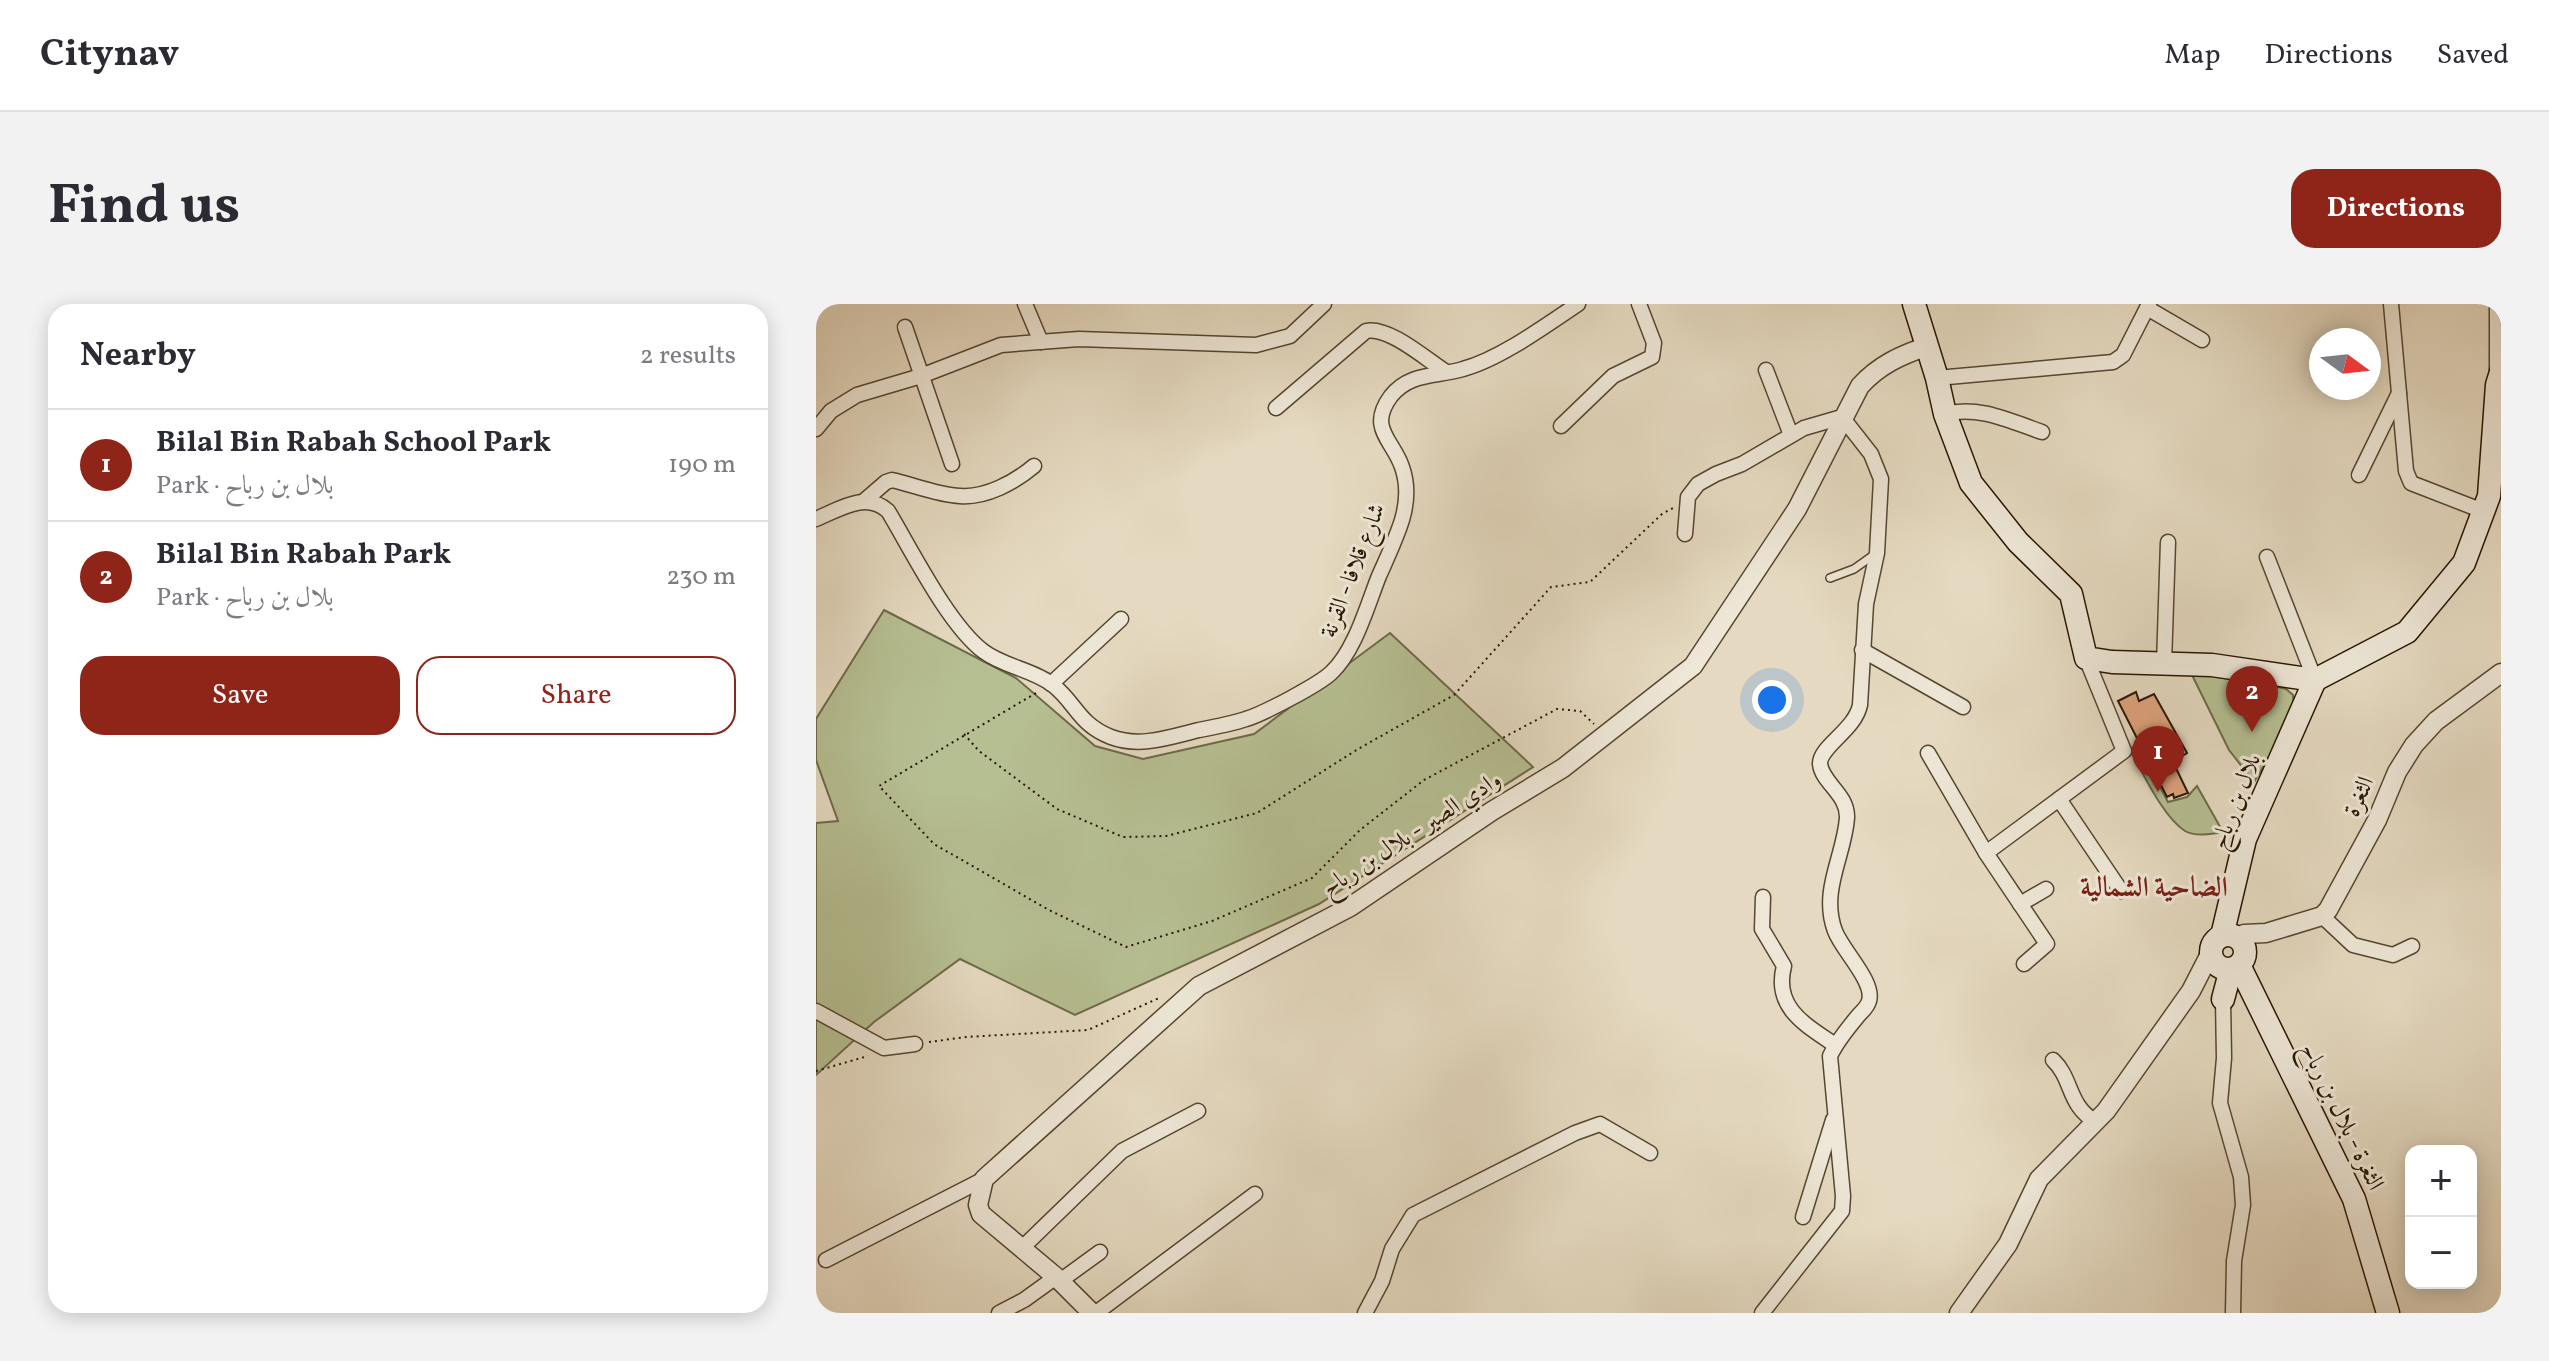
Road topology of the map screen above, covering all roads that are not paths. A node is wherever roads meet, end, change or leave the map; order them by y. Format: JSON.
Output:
{"nodes":[{"id":1,"x":1025,"y":304,"type":"edge"},
{"id":2,"x":1324,"y":304,"type":"edge"},
{"id":3,"x":1578,"y":304,"type":"edge"},
{"id":4,"x":1639,"y":304,"type":"edge"},
{"id":5,"x":1914,"y":304,"type":"edge"},
{"id":6,"x":2391,"y":304,"type":"edge"},
{"id":7,"x":2497,"y":304,"type":"edge"},
{"id":8,"x":2148,"y":306,"type":"edge"},
{"id":9,"x":905,"y":327,"type":"dead end"},
{"id":10,"x":2202,"y":340,"type":"dead end"},
{"id":11,"x":1041,"y":342,"type":"junction"},
{"id":12,"x":1928,"y":346,"type":"junction"},
{"id":13,"x":1766,"y":370,"type":"dead end"},
{"id":14,"x":1446,"y":372,"type":"junction"},
{"id":15,"x":921,"y":376,"type":"junction"},
{"id":16,"x":1937,"y":378,"type":"junction"},
{"id":17,"x":2499,"y":378,"type":"edge"},
{"id":18,"x":2400,"y":391,"type":"junction"},
{"id":19,"x":1276,"y":408,"type":"dead end"},
{"id":20,"x":1945,"y":414,"type":"junction"},
{"id":21,"x":1842,"y":417,"type":"junction"},
{"id":22,"x":1561,"y":426,"type":"dead end"},
{"id":23,"x":816,"y":429,"type":"edge"},
{"id":24,"x":2042,"y":432,"type":"dead end"},
{"id":25,"x":1791,"y":435,"type":"junction"},
{"id":26,"x":952,"y":464,"type":"dead end"},
{"id":27,"x":1034,"y":466,"type":"dead end"},
{"id":28,"x":2359,"y":475,"type":"dead end"},
{"id":29,"x":864,"y":501,"type":"junction"},
{"id":30,"x":2483,"y":511,"type":"junction"},
{"id":31,"x":816,"y":519,"type":"edge"},
{"id":32,"x":1685,"y":534,"type":"dead end"},
{"id":33,"x":2168,"y":542,"type":"dead end"},
{"id":34,"x":1877,"y":553,"type":"junction"},
{"id":35,"x":2267,"y":557,"type":"dead end"},
{"id":36,"x":1830,"y":578,"type":"dead end"},
{"id":37,"x":1121,"y":619,"type":"dead end"},
{"id":38,"x":1862,"y":650,"type":"junction"},
{"id":39,"x":2086,"y":658,"type":"junction"},
{"id":40,"x":2164,"y":664,"type":"junction"},
{"id":41,"x":2501,"y":673,"type":"edge"},
{"id":42,"x":2315,"y":680,"type":"junction"},
{"id":43,"x":1051,"y":684,"type":"junction"},
{"id":44,"x":1963,"y":707,"type":"dead end"},
{"id":45,"x":1928,"y":753,"type":"dead end"},
{"id":46,"x":2059,"y":799,"type":"junction"},
{"id":47,"x":1986,"y":853,"type":"junction"},
{"id":48,"x":2046,"y":889,"type":"dead end"},
{"id":49,"x":2121,"y":891,"type":"dead end"},
{"id":50,"x":1763,"y":897,"type":"dead end"},
{"id":51,"x":2020,"y":904,"type":"junction"},
{"id":52,"x":2322,"y":916,"type":"junction"},
{"id":53,"x":2412,"y":946,"type":"dead end"},
{"id":54,"x":2229,"y":954,"type":"junction"},
{"id":55,"x":2024,"y":964,"type":"dead end"},
{"id":56,"x":2223,"y":999,"type":"joint"},
{"id":57,"x":816,"y":1011,"type":"edge"},
{"id":58,"x":915,"y":1044,"type":"road end"},
{"id":59,"x":1835,"y":1045,"type":"junction"},
{"id":60,"x":2053,"y":1060,"type":"dead end"},
{"id":61,"x":1198,"y":1111,"type":"dead end"},
{"id":62,"x":1836,"y":1112,"type":"junction"},
{"id":63,"x":2096,"y":1122,"type":"junction"},
{"id":64,"x":1650,"y":1153,"type":"dead end"},
{"id":65,"x":984,"y":1179,"type":"junction"},
{"id":66,"x":1255,"y":1194,"type":"dead end"},
{"id":67,"x":1803,"y":1217,"type":"dead end"},
{"id":68,"x":1021,"y":1249,"type":"junction"},
{"id":69,"x":1100,"y":1252,"type":"dead end"},
{"id":70,"x":826,"y":1260,"type":"dead end"},
{"id":71,"x":1058,"y":1279,"type":"junction"},
{"id":72,"x":999,"y":1313,"type":"edge"},
{"id":73,"x":1094,"y":1313,"type":"edge"},
{"id":74,"x":1365,"y":1313,"type":"edge"},
{"id":75,"x":1762,"y":1313,"type":"edge"},
{"id":76,"x":1959,"y":1313,"type":"edge"},
{"id":77,"x":2233,"y":1313,"type":"edge"},
{"id":78,"x":2388,"y":1313,"type":"edge"}],
"edges":[{"from":1,"to":11,"type":"street"},
{"from":2,"to":11,"type":"street"},
{"from":3,"to":14,"type":"street","name":"شارع قلافا - القرنة"},
{"from":4,"to":22,"type":"street"},
{"from":5,"to":12,"type":"main road"},
{"from":6,"to":18,"type":"street"},
{"from":7,"to":17,"type":"street"},
{"from":8,"to":10,"type":"street"},
{"from":8,"to":16,"type":"street"},
{"from":9,"to":15,"type":"street"},
{"from":11,"to":15,"type":"street"},
{"from":12,"to":16,"type":"main road"},
{"from":12,"to":21,"type":"street","name":"وادي الصير - بلال بن رباح"},
{"from":13,"to":25,"type":"street"},
{"from":14,"to":19,"type":"street"},
{"from":14,"to":43,"type":"street","name":"شارع قلافا - القرنة"},
{"from":15,"to":23,"type":"street"},
{"from":15,"to":26,"type":"street"},
{"from":16,"to":20,"type":"main road"},
{"from":17,"to":30,"type":"main road"},
{"from":18,"to":28,"type":"street"},
{"from":18,"to":30,"type":"street"},
{"from":20,"to":24,"type":"street"},
{"from":20,"to":39,"type":"main road"},
{"from":21,"to":25,"type":"street"},
{"from":21,"to":34,"type":"street"},
{"from":21,"to":65,"type":"street","name":"وادي الصير - بلال بن رباح"},
{"from":25,"to":32,"type":"street"},
{"from":27,"to":29,"type":"street"},
{"from":29,"to":31,"type":"street"},
{"from":29,"to":43,"type":"street","name":"شارع قلافا - القرنة"},
{"from":30,"to":42,"type":"main road"},
{"from":33,"to":40,"type":"street"},
{"from":34,"to":36,"type":"lane"},
{"from":34,"to":38,"type":"street"},
{"from":35,"to":42,"type":"street"},
{"from":37,"to":43,"type":"street"},
{"from":38,"to":44,"type":"street"},
{"from":38,"to":59,"type":"street"},
{"from":39,"to":40,"type":"main road"},
{"from":39,"to":46,"type":"street"},
{"from":40,"to":42,"type":"main road"},
{"from":41,"to":52,"type":"street","name":"الثغرة"},
{"from":42,"to":54,"type":"main road","name":"بلال بن رباح"},
{"from":45,"to":47,"type":"street"},
{"from":46,"to":47,"type":"street"},
{"from":46,"to":49,"type":"street"},
{"from":47,"to":51,"type":"street"},
{"from":48,"to":51,"type":"street"},
{"from":50,"to":59,"type":"street"},
{"from":51,"to":55,"type":"street"},
{"from":52,"to":53,"type":"street"},
{"from":52,"to":54,"type":"street"},
{"from":54,"to":56,"type":"main road"},
{"from":54,"to":63,"type":"street"},
{"from":54,"to":78,"type":"main road","name":"الثغرة - بلال بن رباح"},
{"from":56,"to":77,"type":"street"},
{"from":57,"to":58,"type":"street"},
{"from":59,"to":62,"type":"street"},
{"from":60,"to":63,"type":"street"},
{"from":61,"to":68,"type":"street"},
{"from":62,"to":67,"type":"street"},
{"from":62,"to":75,"type":"street"},
{"from":63,"to":76,"type":"street"},
{"from":64,"to":74,"type":"street"},
{"from":65,"to":68,"type":"street"},
{"from":65,"to":70,"type":"street"},
{"from":66,"to":73,"type":"street"},
{"from":68,"to":71,"type":"street"},
{"from":69,"to":71,"type":"street"},
{"from":71,"to":72,"type":"street"},
{"from":71,"to":73,"type":"street"}]}
